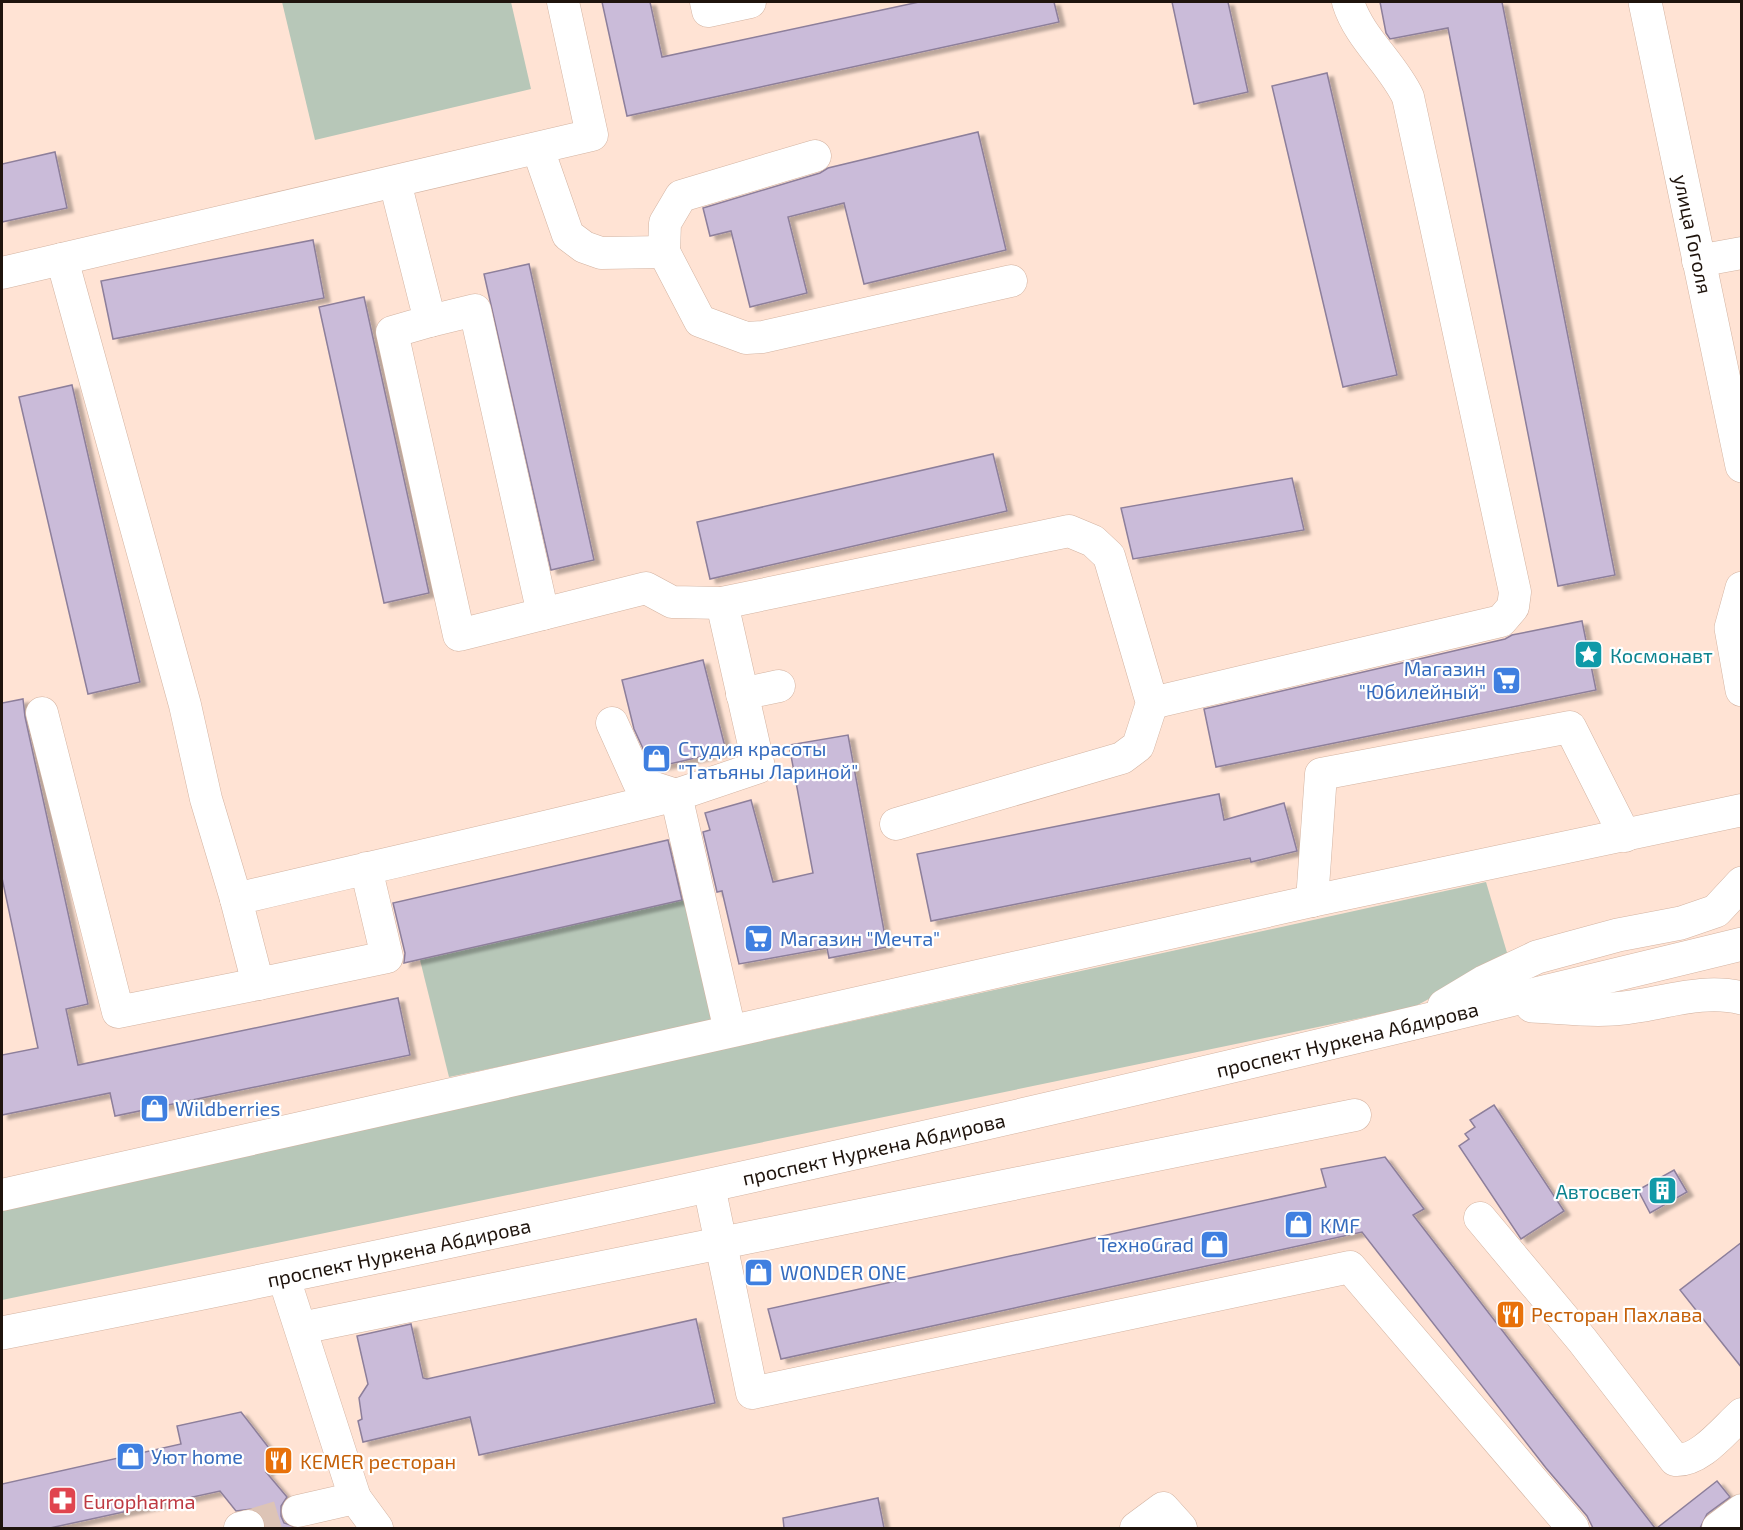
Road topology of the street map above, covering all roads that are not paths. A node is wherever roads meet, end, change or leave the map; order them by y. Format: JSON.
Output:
{"nodes":[{"id":1,"x":563,"y":2,"type":"edge"},
{"id":2,"x":706,"y":2,"type":"edge"},
{"id":3,"x":750,"y":2,"type":"edge"},
{"id":4,"x":1348,"y":2,"type":"edge"},
{"id":5,"x":1645,"y":2,"type":"edge"},
{"id":6,"x":538,"y":148,"type":"junction"},
{"id":7,"x":815,"y":156,"type":"dead end"},
{"id":8,"x":395,"y":182,"type":"junction"},
{"id":9,"x":664,"y":252,"type":"junction"},
{"id":10,"x":1742,"y":252,"type":"edge"},
{"id":11,"x":62,"y":259,"type":"junction"},
{"id":12,"x":1698,"y":261,"type":"junction"},
{"id":13,"x":2,"y":273,"type":"edge"},
{"id":14,"x":1011,"y":281,"type":"dead end"},
{"id":15,"x":430,"y":321,"type":"junction"},
{"id":16,"x":1742,"y":466,"type":"edge"},
{"id":17,"x":1742,"y":588,"type":"edge"},
{"id":18,"x":722,"y":603,"type":"junction"},
{"id":19,"x":543,"y":614,"type":"junction"},
{"id":20,"x":778,"y":686,"type":"dead end"},
{"id":21,"x":1742,"y":690,"type":"edge"},
{"id":22,"x":742,"y":694,"type":"junction"},
{"id":23,"x":1152,"y":703,"type":"junction"},
{"id":24,"x":42,"y":713,"type":"dead end"},
{"id":25,"x":612,"y":723,"type":"dead end"},
{"id":26,"x":676,"y":795,"type":"junction"},
{"id":27,"x":1742,"y":810,"type":"edge"},
{"id":28,"x":896,"y":824,"type":"dead end"},
{"id":29,"x":1625,"y":836,"type":"junction"},
{"id":30,"x":366,"y":868,"type":"junction"},
{"id":31,"x":1742,"y":883,"type":"edge"},
{"id":32,"x":236,"y":899,"type":"junction"},
{"id":33,"x":1312,"y":901,"type":"junction"},
{"id":34,"x":1742,"y":944,"type":"edge"},
{"id":35,"x":258,"y":984,"type":"junction"},
{"id":36,"x":1742,"y":998,"type":"edge"},
{"id":37,"x":1494,"y":1004,"type":"junction"},
{"id":38,"x":1417,"y":1022,"type":"junction"},
{"id":39,"x":730,"y":1031,"type":"junction"},
{"id":40,"x":1355,"y":1115,"type":"dead end"},
{"id":41,"x":709,"y":1186,"type":"junction"},
{"id":42,"x":2,"y":1195,"type":"edge"},
{"id":43,"x":1480,"y":1218,"type":"dead end"},
{"id":44,"x":721,"y":1243,"type":"junction"},
{"id":45,"x":284,"y":1278,"type":"junction"},
{"id":46,"x":301,"y":1328,"type":"junction"},
{"id":47,"x":2,"y":1333,"type":"edge"},
{"id":48,"x":1742,"y":1414,"type":"edge"},
{"id":49,"x":355,"y":1498,"type":"junction"},
{"id":50,"x":1742,"y":1510,"type":"edge"},
{"id":51,"x":298,"y":1511,"type":"tunnel mouth"},
{"id":52,"x":1172,"y":1518,"type":"edge"},
{"id":53,"x":376,"y":1528,"type":"edge"},
{"id":54,"x":1136,"y":1528,"type":"edge"},
{"id":55,"x":1573,"y":1528,"type":"edge"},
{"id":56,"x":1718,"y":1528,"type":"edge"}],
"edges":[{"from":1,"to":6,"type":"street"},
{"from":2,"to":3,"type":"street"},
{"from":4,"to":23,"type":"street"},
{"from":5,"to":12,"type":"main road","name":"улица Гоголя"},
{"from":6,"to":8,"type":"street"},
{"from":6,"to":9,"type":"street"},
{"from":7,"to":9,"type":"street"},
{"from":8,"to":11,"type":"street"},
{"from":8,"to":15,"type":"street"},
{"from":9,"to":14,"type":"street"},
{"from":10,"to":12,"type":"street"},
{"from":11,"to":13,"type":"street"},
{"from":11,"to":32,"type":"street"},
{"from":12,"to":16,"type":"main road","name":"улица Гоголя"},
{"from":15,"to":19,"type":"street"},
{"from":15,"to":19,"type":"street"},
{"from":17,"to":21,"type":"main road"},
{"from":18,"to":19,"type":"street"},
{"from":18,"to":22,"type":"street"},
{"from":18,"to":23,"type":"street"},
{"from":20,"to":22,"type":"street"},
{"from":22,"to":26,"type":"street"},
{"from":23,"to":28,"type":"street"},
{"from":24,"to":35,"type":"street"},
{"from":25,"to":26,"type":"street"},
{"from":26,"to":30,"type":"street"},
{"from":26,"to":39,"type":"street"},
{"from":27,"to":29,"type":"street"},
{"from":29,"to":33,"type":"street"},
{"from":29,"to":33,"type":"street"},
{"from":30,"to":32,"type":"street"},
{"from":30,"to":35,"type":"street"},
{"from":31,"to":38,"type":"main road"},
{"from":32,"to":35,"type":"street"},
{"from":33,"to":39,"type":"street"},
{"from":34,"to":37,"type":"main road","name":"проспект Нуркена Абдирова"},
{"from":36,"to":37,"type":"main road"},
{"from":37,"to":38,"type":"main road","name":"проспект Нуркена Абдирова"},
{"from":38,"to":41,"type":"main road","name":"проспект Нуркена Абдирова"},
{"from":39,"to":42,"type":"street"},
{"from":40,"to":44,"type":"street"},
{"from":41,"to":44,"type":"street"},
{"from":41,"to":45,"type":"main road","name":"проспект Нуркена Абдирова"},
{"from":43,"to":48,"type":"street"},
{"from":44,"to":46,"type":"street"},
{"from":44,"to":55,"type":"street"},
{"from":45,"to":46,"type":"street"},
{"from":45,"to":47,"type":"main road","name":"проспект Нуркена Абдирова"},
{"from":46,"to":49,"type":"street"},
{"from":49,"to":51,"type":"street"},
{"from":49,"to":53,"type":"street"},
{"from":50,"to":56,"type":"street"},
{"from":52,"to":54,"type":"street"}]}
